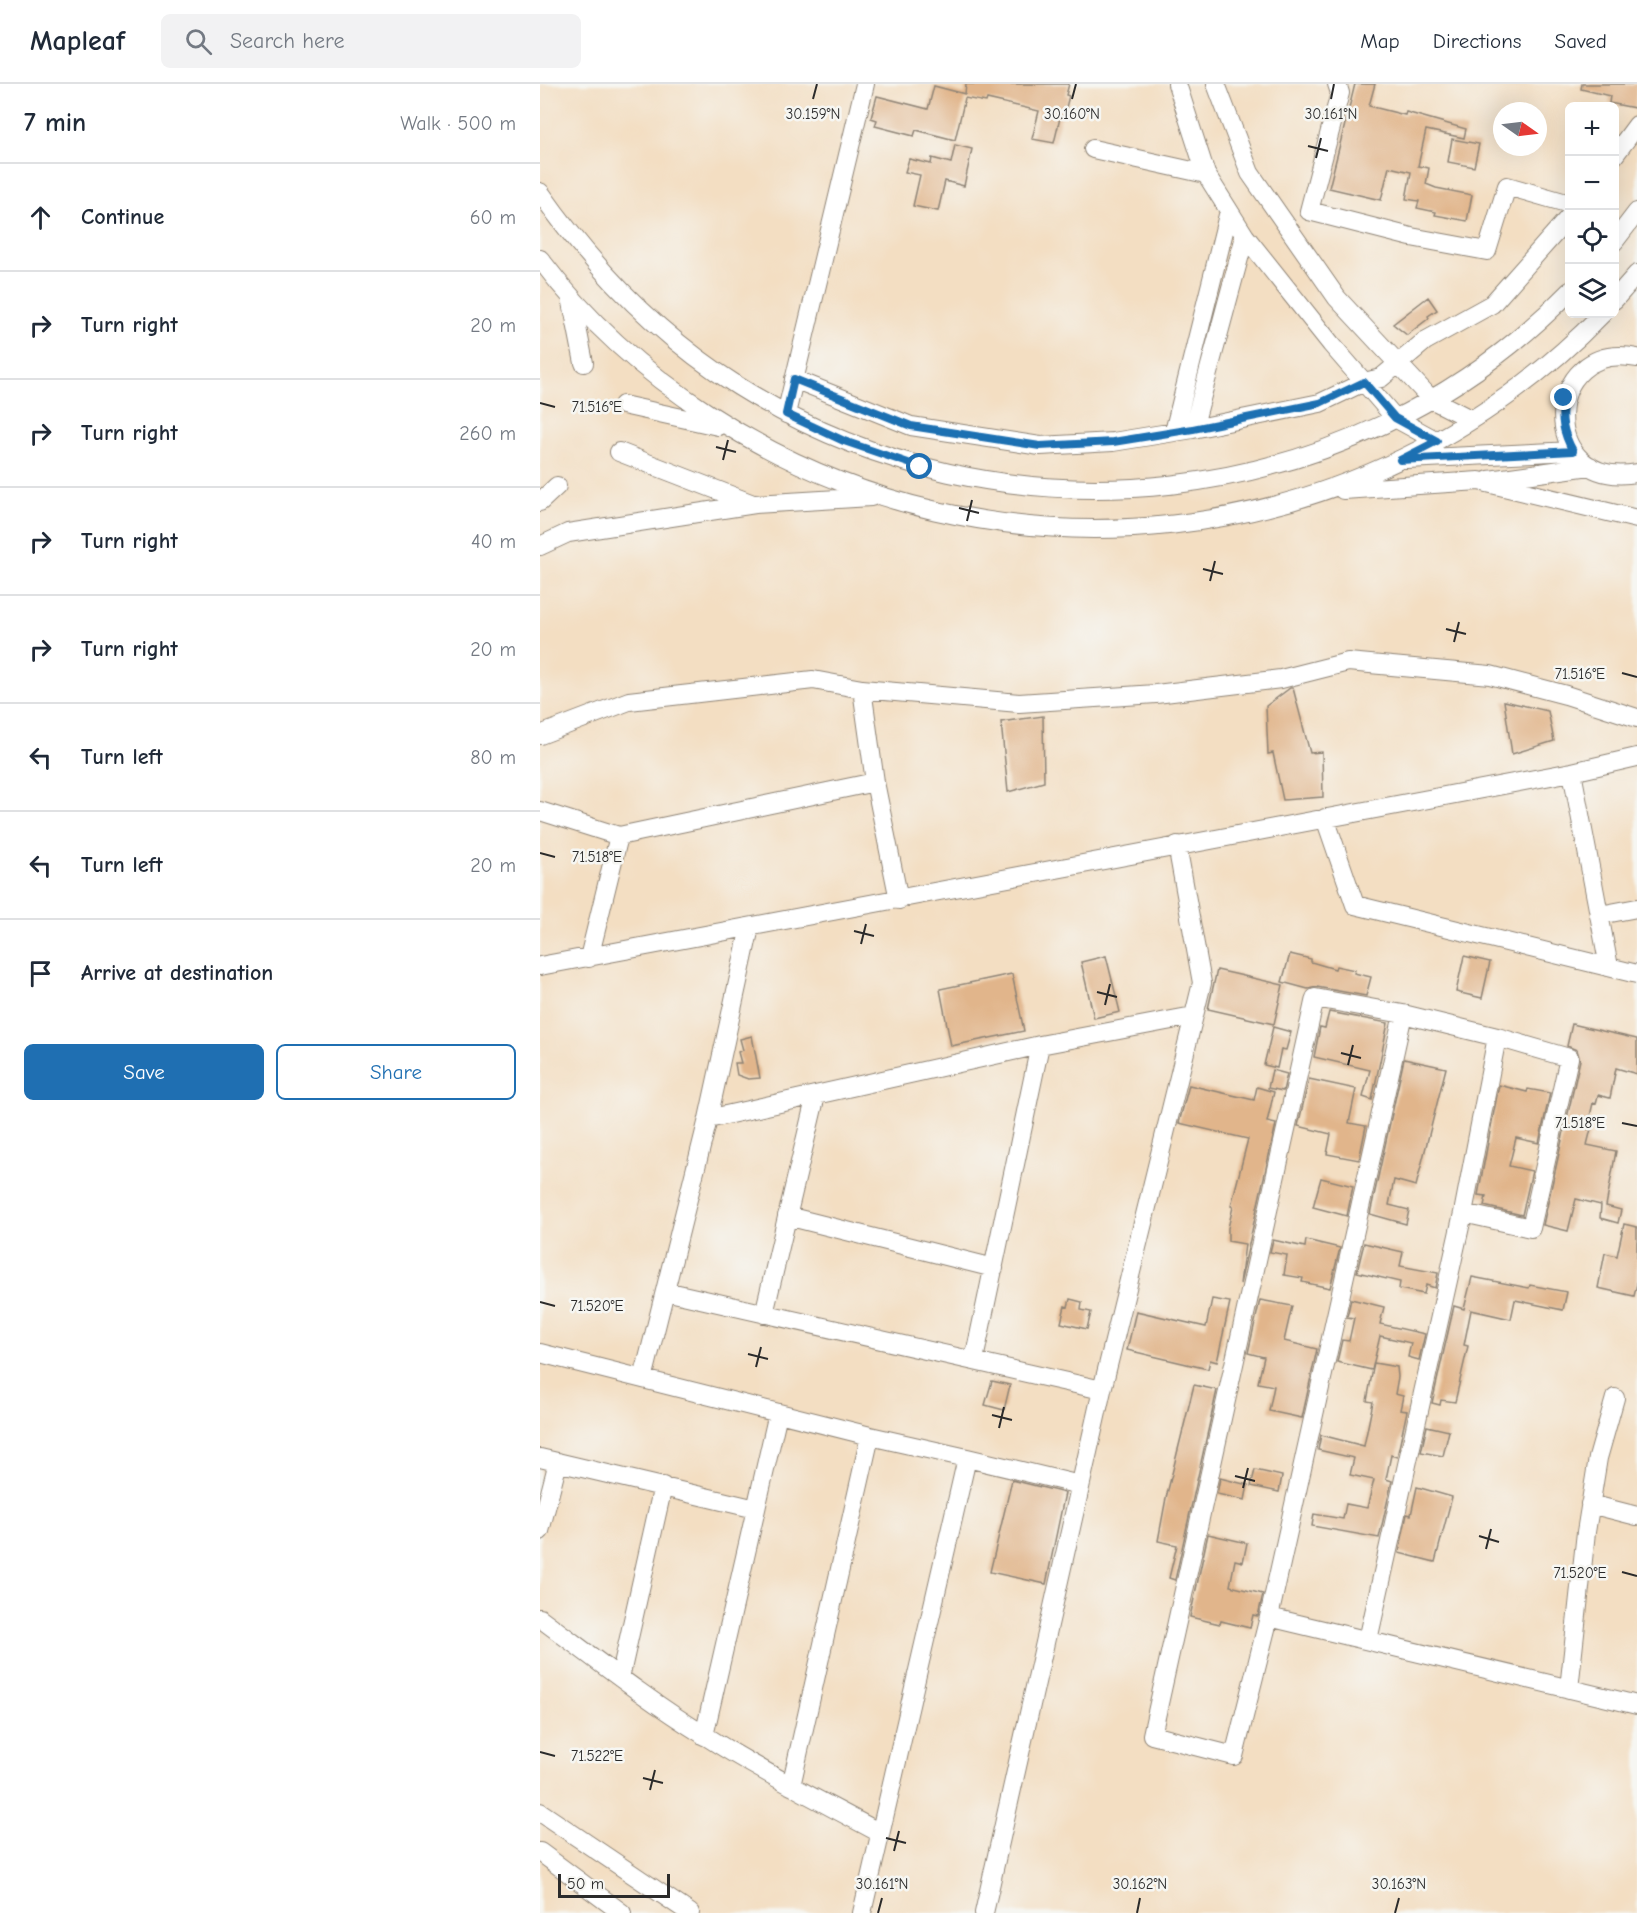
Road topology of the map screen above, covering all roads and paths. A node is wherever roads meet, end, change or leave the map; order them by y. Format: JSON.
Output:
{"nodes":[{"id":1,"x":865,"y":84,"type":"edge"},
{"id":2,"x":1177,"y":84,"type":"edge"},
{"id":3,"x":1216,"y":84,"type":"edge"},
{"id":4,"x":1337,"y":84,"type":"edge"},
{"id":5,"x":1637,"y":125,"type":"edge"},
{"id":6,"x":1093,"y":149,"type":"dead end"},
{"id":7,"x":1619,"y":149,"type":"edge"},
{"id":8,"x":1206,"y":174,"type":"junction"},
{"id":9,"x":540,"y":192,"type":"edge"},
{"id":10,"x":1565,"y":203,"type":"edge"},
{"id":11,"x":1229,"y":211,"type":"junction"},
{"id":12,"x":1637,"y":212,"type":"edge"},
{"id":13,"x":1565,"y":221,"type":"edge"},
{"id":14,"x":1619,"y":235,"type":"edge"},
{"id":15,"x":1245,"y":236,"type":"junction"},
{"id":16,"x":540,"y":259,"type":"edge"},
{"id":17,"x":1637,"y":274,"type":"edge"},
{"id":18,"x":1619,"y":294,"type":"edge"},
{"id":19,"x":1565,"y":295,"type":"edge"},
{"id":20,"x":572,"y":297,"type":"junction"},
{"id":21,"x":1598,"y":318,"type":"edge"},
{"id":22,"x":1637,"y":358,"type":"edge"},
{"id":23,"x":584,"y":363,"type":"dead end"},
{"id":24,"x":1398,"y":364,"type":"junction"},
{"id":25,"x":794,"y":379,"type":"junction"},
{"id":26,"x":1364,"y":382,"type":"junction"},
{"id":27,"x":1431,"y":399,"type":"junction"},
{"id":28,"x":624,"y":405,"type":"dead end"},
{"id":29,"x":786,"y":414,"type":"junction"},
{"id":30,"x":1395,"y":418,"type":"junction"},
{"id":31,"x":1472,"y":420,"type":"junction"},
{"id":32,"x":730,"y":428,"type":"junction"},
{"id":33,"x":1193,"y":429,"type":"junction"},
{"id":34,"x":1174,"y":432,"type":"junction"},
{"id":35,"x":1437,"y":441,"type":"junction"},
{"id":36,"x":1573,"y":451,"type":"junction"},
{"id":37,"x":619,"y":452,"type":"dead end"},
{"id":38,"x":1400,"y":460,"type":"junction"},
{"id":39,"x":1590,"y":466,"type":"junction"},
{"id":40,"x":1633,"y":479,"type":"edge"},
{"id":41,"x":1479,"y":481,"type":"junction"},
{"id":42,"x":557,"y":486,"type":"dead end"},
{"id":43,"x":1324,"y":491,"type":"junction"},
{"id":44,"x":879,"y":496,"type":"junction"},
{"id":45,"x":540,"y":502,"type":"edge"},
{"id":46,"x":754,"y":504,"type":"junction"},
{"id":47,"x":1637,"y":519,"type":"edge"},
{"id":48,"x":540,"y":546,"type":"edge"},
{"id":49,"x":862,"y":689,"type":"junction"},
{"id":50,"x":1637,"y":718,"type":"edge"},
{"id":51,"x":540,"y":735,"type":"edge"},
{"id":52,"x":1637,"y":757,"type":"edge"},
{"id":53,"x":1572,"y":772,"type":"junction"},
{"id":54,"x":875,"y":782,"type":"junction"},
{"id":55,"x":540,"y":811,"type":"edge"},
{"id":56,"x":1325,"y":818,"type":"junction"},
{"id":57,"x":619,"y":836,"type":"junction"},
{"id":58,"x":1177,"y":845,"type":"junction"},
{"id":59,"x":899,"y":900,"type":"junction"},
{"id":60,"x":1637,"y":908,"type":"edge"},
{"id":61,"x":1600,"y":915,"type":"junction"},
{"id":62,"x":750,"y":927,"type":"junction"},
{"id":63,"x":589,"y":958,"type":"junction"},
{"id":64,"x":540,"y":966,"type":"edge"},
{"id":65,"x":1609,"y":967,"type":"junction"},
{"id":66,"x":1637,"y":974,"type":"edge"},
{"id":67,"x":1403,"y":1014,"type":"junction"},
{"id":68,"x":1193,"y":1016,"type":"junction"},
{"id":69,"x":1497,"y":1037,"type":"junction"},
{"id":70,"x":1040,"y":1045,"type":"junction"},
{"id":71,"x":816,"y":1095,"type":"junction"},
{"id":72,"x":708,"y":1119,"type":"junction"},
{"id":73,"x":1463,"y":1213,"type":"junction"},
{"id":74,"x":788,"y":1216,"type":"junction"},
{"id":75,"x":994,"y":1268,"type":"junction"},
{"id":76,"x":665,"y":1292,"type":"junction"},
{"id":77,"x":764,"y":1314,"type":"junction"},
{"id":78,"x":540,"y":1353,"type":"edge"},
{"id":79,"x":974,"y":1360,"type":"junction"},
{"id":80,"x":642,"y":1379,"type":"junction"},
{"id":81,"x":1102,"y":1390,"type":"junction"},
{"id":82,"x":1615,"y":1398,"type":"dead end"},
{"id":83,"x":778,"y":1413,"type":"junction"},
{"id":84,"x":870,"y":1436,"type":"junction"},
{"id":85,"x":967,"y":1458,"type":"junction"},
{"id":86,"x":549,"y":1460,"type":"edge"},
{"id":87,"x":1080,"y":1485,"type":"junction"},
{"id":88,"x":663,"y":1486,"type":"junction"},
{"id":89,"x":1590,"y":1504,"type":"junction"},
{"id":90,"x":756,"y":1509,"type":"junction"},
{"id":91,"x":1637,"y":1516,"type":"edge"},
{"id":92,"x":540,"y":1531,"type":"edge"},
{"id":93,"x":1269,"y":1617,"type":"junction"},
{"id":94,"x":540,"y":1618,"type":"edge"},
{"id":95,"x":1368,"y":1640,"type":"junction"},
{"id":96,"x":620,"y":1678,"type":"junction"},
{"id":97,"x":1569,"y":1689,"type":"junction"},
{"id":98,"x":1637,"y":1704,"type":"edge"},
{"id":99,"x":704,"y":1736,"type":"junction"},
{"id":100,"x":791,"y":1786,"type":"junction"},
{"id":101,"x":540,"y":1812,"type":"edge"},
{"id":102,"x":880,"y":1833,"type":"junction"},
{"id":103,"x":540,"y":1852,"type":"edge"},
{"id":104,"x":622,"y":1913,"type":"edge"},
{"id":105,"x":690,"y":1913,"type":"edge"},
{"id":106,"x":862,"y":1913,"type":"edge"},
{"id":107,"x":984,"y":1913,"type":"edge"}],
"edges":[{"from":1,"to":25,"type":"street"},
{"from":2,"to":8,"type":"street"},
{"from":3,"to":24,"type":"street"},
{"from":4,"to":10,"type":"street"},
{"from":5,"to":7,"type":"street"},
{"from":6,"to":8,"type":"street"},
{"from":8,"to":11,"type":"street"},
{"from":9,"to":29,"type":"street"},
{"from":11,"to":15,"type":"street"},
{"from":11,"to":34,"type":"street"},
{"from":12,"to":14,"type":"street"},
{"from":13,"to":24,"type":"street"},
{"from":15,"to":26,"type":"street"},
{"from":15,"to":33,"type":"street"},
{"from":16,"to":20,"type":"street"},
{"from":17,"to":18,"type":"street"},
{"from":19,"to":27,"type":"street"},
{"from":20,"to":23,"type":"street"},
{"from":20,"to":32,"type":"street"},
{"from":21,"to":31,"type":"street"},
{"from":22,"to":36,"type":"street"},
{"from":24,"to":26,"type":"street"},
{"from":24,"to":27,"type":"street"},
{"from":25,"to":29,"type":"street"},
{"from":25,"to":34,"type":"street"},
{"from":26,"to":30,"type":"street"},
{"from":26,"to":33,"type":"street"},
{"from":27,"to":30,"type":"street"},
{"from":27,"to":31,"type":"street"},
{"from":28,"to":32,"type":"street"},
{"from":29,"to":30,"type":"street"},
{"from":30,"to":35,"type":"street"},
{"from":31,"to":35,"type":"street"},
{"from":32,"to":44,"type":"street"},
{"from":33,"to":34,"type":"street"},
{"from":35,"to":38,"type":"street"},
{"from":36,"to":38,"type":"street"},
{"from":36,"to":39,"type":"street"},
{"from":37,"to":46,"type":"street"},
{"from":38,"to":43,"type":"street"},
{"from":39,"to":40,"type":"street"},
{"from":39,"to":41,"type":"street"},
{"from":41,"to":43,"type":"street"},
{"from":41,"to":47,"type":"street"},
{"from":42,"to":45,"type":"street"},
{"from":43,"to":44,"type":"street"},
{"from":44,"to":46,"type":"street"},
{"from":46,"to":48,"type":"street"},
{"from":49,"to":50,"type":"street"},
{"from":49,"to":51,"type":"street"},
{"from":49,"to":54,"type":"street"},
{"from":52,"to":53,"type":"street"},
{"from":53,"to":56,"type":"street"},
{"from":53,"to":61,"type":"street"},
{"from":54,"to":57,"type":"street"},
{"from":54,"to":59,"type":"street"},
{"from":55,"to":57,"type":"street"},
{"from":56,"to":58,"type":"street"},
{"from":56,"to":65,"type":"street"},
{"from":57,"to":63,"type":"street"},
{"from":58,"to":59,"type":"street"},
{"from":58,"to":68,"type":"street"},
{"from":59,"to":62,"type":"street"},
{"from":60,"to":61,"type":"street"},
{"from":61,"to":65,"type":"street"},
{"from":62,"to":63,"type":"street"},
{"from":62,"to":72,"type":"street"},
{"from":63,"to":64,"type":"street"},
{"from":65,"to":66,"type":"street"},
{"from":67,"to":69,"type":"street"},
{"from":67,"to":93,"type":"street"},
{"from":67,"to":93,"type":"street"},
{"from":68,"to":70,"type":"street"},
{"from":68,"to":81,"type":"street"},
{"from":69,"to":73,"type":"street"},
{"from":69,"to":73,"type":"street"},
{"from":70,"to":71,"type":"street"},
{"from":70,"to":75,"type":"street"},
{"from":71,"to":72,"type":"street"},
{"from":71,"to":74,"type":"street"},
{"from":72,"to":76,"type":"street"},
{"from":73,"to":95,"type":"street"},
{"from":74,"to":75,"type":"street"},
{"from":74,"to":77,"type":"street"},
{"from":75,"to":79,"type":"street"},
{"from":76,"to":77,"type":"street"},
{"from":76,"to":80,"type":"street"},
{"from":77,"to":79,"type":"street"},
{"from":78,"to":80,"type":"street"},
{"from":79,"to":81,"type":"street"},
{"from":80,"to":83,"type":"street"},
{"from":81,"to":87,"type":"street"},
{"from":82,"to":89,"type":"street"},
{"from":83,"to":84,"type":"street"},
{"from":83,"to":90,"type":"street"},
{"from":84,"to":85,"type":"street"},
{"from":84,"to":100,"type":"street"},
{"from":85,"to":87,"type":"street"},
{"from":85,"to":102,"type":"street"},
{"from":86,"to":88,"type":"street"},
{"from":86,"to":92,"type":"street"},
{"from":87,"to":107,"type":"street"},
{"from":88,"to":90,"type":"street"},
{"from":88,"to":96,"type":"street"},
{"from":89,"to":91,"type":"street"},
{"from":89,"to":97,"type":"street"},
{"from":90,"to":99,"type":"street"},
{"from":93,"to":95,"type":"street"},
{"from":94,"to":96,"type":"street"},
{"from":95,"to":97,"type":"street"},
{"from":96,"to":99,"type":"street"},
{"from":97,"to":98,"type":"street"},
{"from":99,"to":100,"type":"street"},
{"from":100,"to":102,"type":"street"},
{"from":101,"to":105,"type":"street"},
{"from":102,"to":106,"type":"street"},
{"from":103,"to":104,"type":"street"}]}
